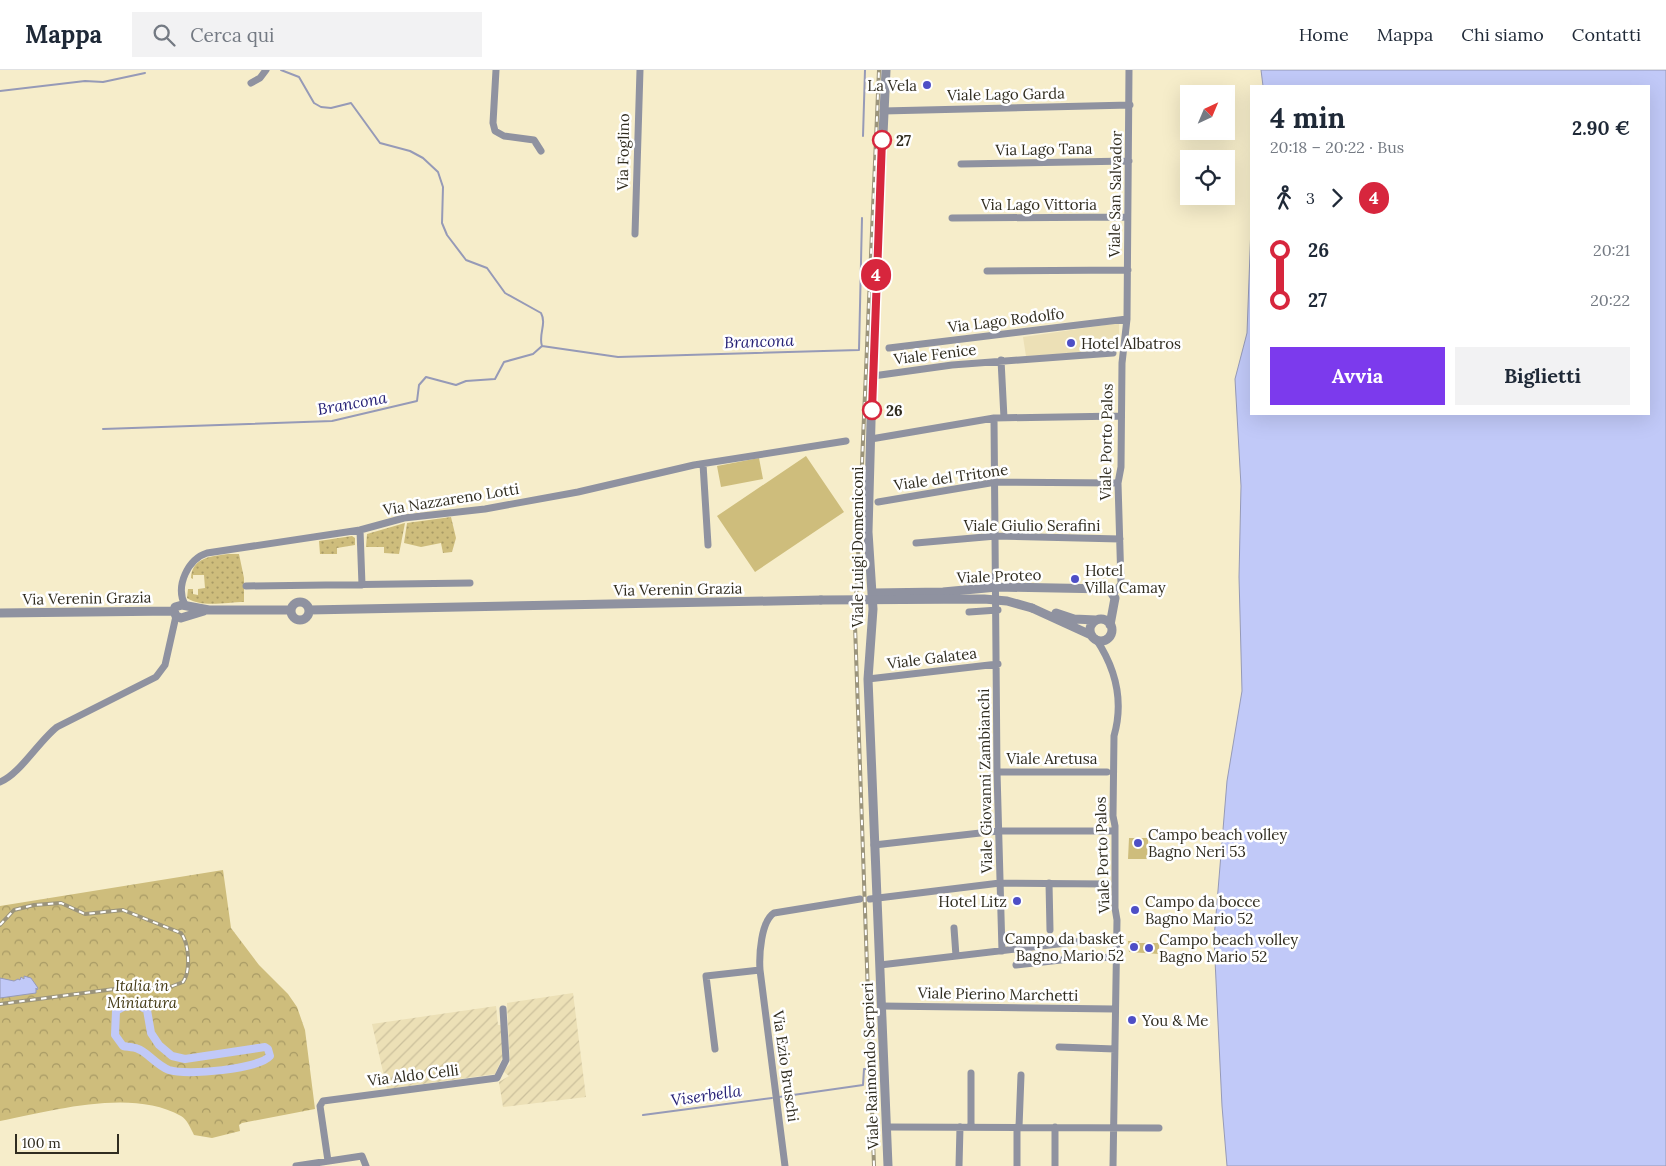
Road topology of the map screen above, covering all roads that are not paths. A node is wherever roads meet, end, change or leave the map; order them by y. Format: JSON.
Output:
{"nodes":[{"id":1,"x":266,"y":70,"type":"edge"},
{"id":2,"x":496,"y":70,"type":"edge"},
{"id":3,"x":640,"y":70,"type":"edge"},
{"id":4,"x":886,"y":70,"type":"edge"},
{"id":5,"x":1129,"y":70,"type":"edge"},
{"id":6,"x":251,"y":83,"type":"dead end"},
{"id":7,"x":1130,"y":105,"type":"junction"},
{"id":8,"x":883,"y":111,"type":"junction"},
{"id":9,"x":542,"y":151,"type":"dead end"},
{"id":10,"x":1129,"y":161,"type":"junction"},
{"id":11,"x":961,"y":164,"type":"dead end"},
{"id":12,"x":1127,"y":217,"type":"junction"},
{"id":13,"x":952,"y":218,"type":"dead end"},
{"id":14,"x":635,"y":234,"type":"dead end"},
{"id":15,"x":1128,"y":270,"type":"junction"},
{"id":16,"x":987,"y":271,"type":"dead end"},
{"id":17,"x":1127,"y":319,"type":"junction"},
{"id":18,"x":889,"y":348,"type":"dead end"},
{"id":19,"x":1113,"y":353,"type":"dead end"},
{"id":20,"x":1001,"y":360,"type":"junction"},
{"id":21,"x":873,"y":376,"type":"junction"},
{"id":22,"x":1121,"y":416,"type":"junction"},
{"id":23,"x":994,"y":418,"type":"junction"},
{"id":24,"x":1004,"y":418,"type":"junction"},
{"id":25,"x":871,"y":439,"type":"junction"},
{"id":26,"x":846,"y":441,"type":"dead end"},
{"id":27,"x":702,"y":464,"type":"junction"},
{"id":28,"x":996,"y":482,"type":"junction"},
{"id":29,"x":1118,"y":483,"type":"junction"},
{"id":30,"x":878,"y":502,"type":"dead end"},
{"id":31,"x":360,"y":530,"type":"junction"},
{"id":32,"x":996,"y":536,"type":"junction"},
{"id":33,"x":1120,"y":538,"type":"junction"},
{"id":34,"x":916,"y":543,"type":"dead end"},
{"id":35,"x":708,"y":545,"type":"dead end"},
{"id":36,"x":470,"y":583,"type":"dead end"},
{"id":37,"x":362,"y":585,"type":"junction"},
{"id":38,"x":246,"y":586,"type":"dead end"},
{"id":39,"x":997,"y":587,"type":"junction"},
{"id":40,"x":182,"y":588,"type":"junction"},
{"id":41,"x":873,"y":593,"type":"junction"},
{"id":42,"x":1114,"y":593,"type":"junction"},
{"id":43,"x":1114,"y":603,"type":"junction"},
{"id":44,"x":186,"y":605,"type":"junction"},
{"id":45,"x":209,"y":610,"type":"junction"},
{"id":46,"x":290,"y":610,"type":"junction"},
{"id":47,"x":309,"y":610,"type":"junction"},
{"id":48,"x":998,"y":610,"type":"junction"},
{"id":49,"x":175,"y":611,"type":"junction"},
{"id":50,"x":968,"y":612,"type":"dead end"},
{"id":51,"x":1046,"y":612,"type":"junction"},
{"id":52,"x":0,"y":613,"type":"edge"},
{"id":53,"x":1097,"y":620,"type":"junction"},
{"id":54,"x":1110,"y":625,"type":"junction"},
{"id":55,"x":1094,"y":637,"type":"junction"},
{"id":56,"x":998,"y":664,"type":"junction"},
{"id":57,"x":868,"y":679,"type":"junction"},
{"id":58,"x":997,"y":772,"type":"junction"},
{"id":59,"x":1106,"y":772,"type":"dead end"},
{"id":60,"x":0,"y":782,"type":"edge"},
{"id":61,"x":998,"y":831,"type":"junction"},
{"id":62,"x":1115,"y":831,"type":"junction"},
{"id":63,"x":874,"y":845,"type":"junction"},
{"id":64,"x":1000,"y":883,"type":"junction"},
{"id":65,"x":1049,"y":883,"type":"junction"},
{"id":66,"x":1107,"y":884,"type":"dead end"},
{"id":67,"x":874,"y":898,"type":"junction"},
{"id":68,"x":860,"y":899,"type":"dead end"},
{"id":69,"x":954,"y":928,"type":"dead end"},
{"id":70,"x":1050,"y":930,"type":"dead end"},
{"id":71,"x":1117,"y":937,"type":"junction"},
{"id":72,"x":1002,"y":951,"type":"junction"},
{"id":73,"x":956,"y":956,"type":"junction"},
{"id":74,"x":1117,"y":957,"type":"junction"},
{"id":75,"x":880,"y":965,"type":"junction"},
{"id":76,"x":1016,"y":965,"type":"dead end"},
{"id":77,"x":760,"y":970,"type":"junction"},
{"id":78,"x":882,"y":1006,"type":"junction"},
{"id":79,"x":503,"y":1009,"type":"dead end"},
{"id":80,"x":1114,"y":1009,"type":"junction"},
{"id":81,"x":1059,"y":1048,"type":"dead end"},
{"id":82,"x":715,"y":1049,"type":"dead end"},
{"id":83,"x":1115,"y":1049,"type":"junction"},
{"id":84,"x":971,"y":1073,"type":"dead end"},
{"id":85,"x":1021,"y":1075,"type":"dead end"},
{"id":86,"x":887,"y":1127,"type":"junction"},
{"id":87,"x":960,"y":1127,"type":"junction"},
{"id":88,"x":971,"y":1127,"type":"junction"},
{"id":89,"x":1018,"y":1127,"type":"junction"},
{"id":90,"x":1055,"y":1127,"type":"junction"},
{"id":91,"x":1114,"y":1127,"type":"junction"},
{"id":92,"x":1159,"y":1128,"type":"dead end"},
{"id":93,"x":328,"y":1161,"type":"junction"},
{"id":94,"x":296,"y":1166,"type":"edge"},
{"id":95,"x":366,"y":1166,"type":"edge"},
{"id":96,"x":785,"y":1166,"type":"edge"},
{"id":97,"x":888,"y":1166,"type":"edge"},
{"id":98,"x":960,"y":1166,"type":"edge"},
{"id":99,"x":1017,"y":1166,"type":"edge"},
{"id":100,"x":1055,"y":1166,"type":"edge"},
{"id":101,"x":1113,"y":1166,"type":"edge"}],
"edges":[{"from":1,"to":6,"type":"street"},
{"from":2,"to":9,"type":"street"},
{"from":3,"to":14,"type":"street","name":"Via Foglino"},
{"from":4,"to":8,"type":"street","name":"Viale Luigi Domeniconi"},
{"from":5,"to":7,"type":"street","name":"Viale San Salvador"},
{"from":7,"to":8,"type":"street","name":"Viale Lago Garda"},
{"from":7,"to":10,"type":"street","name":"Viale San Salvador"},
{"from":8,"to":21,"type":"street","name":"Viale Luigi Domeniconi"},
{"from":10,"to":11,"type":"street","name":"Via Lago Tana"},
{"from":10,"to":12,"type":"street","name":"Viale San Salvador"},
{"from":12,"to":13,"type":"street","name":"Via Lago Vittoria"},
{"from":12,"to":15,"type":"street","name":"Viale San Salvador"},
{"from":15,"to":16,"type":"street"},
{"from":15,"to":17,"type":"street","name":"Viale San Salvador"},
{"from":17,"to":18,"type":"street","name":"Via Lago Rodolfo"},
{"from":17,"to":22,"type":"street","name":"Viale Porto Palos"},
{"from":19,"to":20,"type":"street","name":"Viale Fenice"},
{"from":20,"to":21,"type":"street","name":"Viale Fenice"},
{"from":20,"to":24,"type":"street"},
{"from":21,"to":25,"type":"street","name":"Viale Luigi Domeniconi"},
{"from":22,"to":24,"type":"street"},
{"from":22,"to":29,"type":"street","name":"Viale Porto Palos"},
{"from":23,"to":24,"type":"street"},
{"from":23,"to":25,"type":"street"},
{"from":23,"to":28,"type":"street","name":"Viale Giovanni Zambianchi"},
{"from":25,"to":41,"type":"street","name":"Viale Luigi Domeniconi"},
{"from":26,"to":27,"type":"street","name":"Via Nazzareno Lotti"},
{"from":27,"to":31,"type":"street","name":"Via Nazzareno Lotti"},
{"from":27,"to":35,"type":"street"},
{"from":28,"to":29,"type":"street","name":"Viale del Tritone"},
{"from":28,"to":30,"type":"street","name":"Viale del Tritone"},
{"from":28,"to":32,"type":"street","name":"Viale Giovanni Zambianchi"},
{"from":29,"to":33,"type":"street","name":"Viale Porto Palos"},
{"from":31,"to":37,"type":"street"},
{"from":31,"to":40,"type":"street","name":"Via Nazzareno Lotti"},
{"from":32,"to":33,"type":"street","name":"Viale Giulio Serafini"},
{"from":32,"to":34,"type":"street","name":"Viale Giulio Serafini"},
{"from":32,"to":39,"type":"street","name":"Viale Giovanni Zambianchi"},
{"from":33,"to":42,"type":"street","name":"Viale Porto Palos"},
{"from":36,"to":37,"type":"street"},
{"from":37,"to":38,"type":"street"},
{"from":39,"to":41,"type":"street","name":"Viale Proteo"},
{"from":39,"to":42,"type":"street","name":"Viale Proteo"},
{"from":39,"to":48,"type":"street","name":"Viale Giovanni Zambianchi"},
{"from":40,"to":44,"type":"street"},
{"from":40,"to":49,"type":"street"},
{"from":41,"to":57,"type":"street","name":"Viale Luigi Domeniconi"},
{"from":42,"to":43,"type":"street"},
{"from":43,"to":53,"type":"street"},
{"from":43,"to":54,"type":"street"},
{"from":44,"to":45,"type":"street","name":"Via Verenin Grazia"},
{"from":44,"to":49,"type":"street","name":"Via Verenin Grazia"},
{"from":45,"to":46,"type":"street","name":"Via Verenin Grazia"},
{"from":45,"to":49,"type":"street","name":"Via Verenin Grazia"},
{"from":46,"to":47,"type":"street","name":"Via Verenin Grazia"},
{"from":46,"to":47,"type":"street","name":"Via Verenin Grazia"},
{"from":47,"to":51,"type":"street","name":"Via Verenin Grazia","bridge":true},
{"from":48,"to":50,"type":"street"},
{"from":48,"to":56,"type":"street","name":"Viale Giovanni Zambianchi"},
{"from":49,"to":52,"type":"street","name":"Via Verenin Grazia"},
{"from":49,"to":60,"type":"street"},
{"from":51,"to":53,"type":"street","name":"Via Verenin Grazia"},
{"from":51,"to":55,"type":"street","name":"Via Verenin Grazia"},
{"from":53,"to":54,"type":"street"},
{"from":53,"to":55,"type":"street"},
{"from":54,"to":55,"type":"street"},
{"from":55,"to":62,"type":"street","name":"Viale Porto Palos"},
{"from":56,"to":57,"type":"street","name":"Viale Galatea"},
{"from":56,"to":58,"type":"street","name":"Viale Giovanni Zambianchi"},
{"from":57,"to":63,"type":"street","name":"Viale Luigi Domeniconi"},
{"from":58,"to":59,"type":"street","name":"Viale Aretusa"},
{"from":58,"to":61,"type":"street","name":"Viale Giovanni Zambianchi"},
{"from":61,"to":62,"type":"street"},
{"from":61,"to":63,"type":"street"},
{"from":61,"to":64,"type":"street","name":"Viale Giovanni Zambianchi"},
{"from":62,"to":71,"type":"street","name":"Viale Porto Palos"},
{"from":63,"to":67,"type":"street","name":"Viale Luigi Domeniconi"},
{"from":64,"to":65,"type":"street"},
{"from":64,"to":67,"type":"street"},
{"from":64,"to":72,"type":"street","name":"Viale Giovanni Zambianchi"},
{"from":65,"to":66,"type":"street"},
{"from":65,"to":70,"type":"street"},
{"from":67,"to":75,"type":"street","name":"Viale Luigi Domeniconi"},
{"from":68,"to":77,"type":"street","name":"Via Ezio Bruschi"},
{"from":69,"to":73,"type":"street"},
{"from":71,"to":72,"type":"street"},
{"from":71,"to":74,"type":"street","name":"Viale Porto Palos"},
{"from":72,"to":73,"type":"street"},
{"from":73,"to":75,"type":"street"},
{"from":74,"to":76,"type":"street"},
{"from":74,"to":80,"type":"street","name":"Viale Porto Palos"},
{"from":75,"to":78,"type":"street","name":"Viale Raimondo Serpieri"},
{"from":77,"to":82,"type":"street"},
{"from":77,"to":96,"type":"street","name":"Via Ezio Bruschi"},
{"from":78,"to":80,"type":"street","name":"Viale Pierino Marchetti"},
{"from":78,"to":86,"type":"street","name":"Viale Raimondo Serpieri"},
{"from":79,"to":93,"type":"street","name":"Via Aldo Celli"},
{"from":80,"to":83,"type":"street","name":"Viale Porto Palos"},
{"from":81,"to":83,"type":"street"},
{"from":83,"to":91,"type":"street","name":"Viale Porto Palos"},
{"from":84,"to":88,"type":"street"},
{"from":85,"to":89,"type":"street"},
{"from":86,"to":87,"type":"street"},
{"from":86,"to":97,"type":"street","name":"Viale Raimondo Serpieri"},
{"from":87,"to":88,"type":"street"},
{"from":87,"to":98,"type":"street"},
{"from":88,"to":89,"type":"street"},
{"from":89,"to":90,"type":"street"},
{"from":89,"to":99,"type":"street"},
{"from":90,"to":91,"type":"street"},
{"from":90,"to":100,"type":"street"},
{"from":91,"to":92,"type":"street"},
{"from":91,"to":101,"type":"street","name":"Viale Porto Palos"},
{"from":93,"to":94,"type":"street"},
{"from":93,"to":95,"type":"street"}]}
